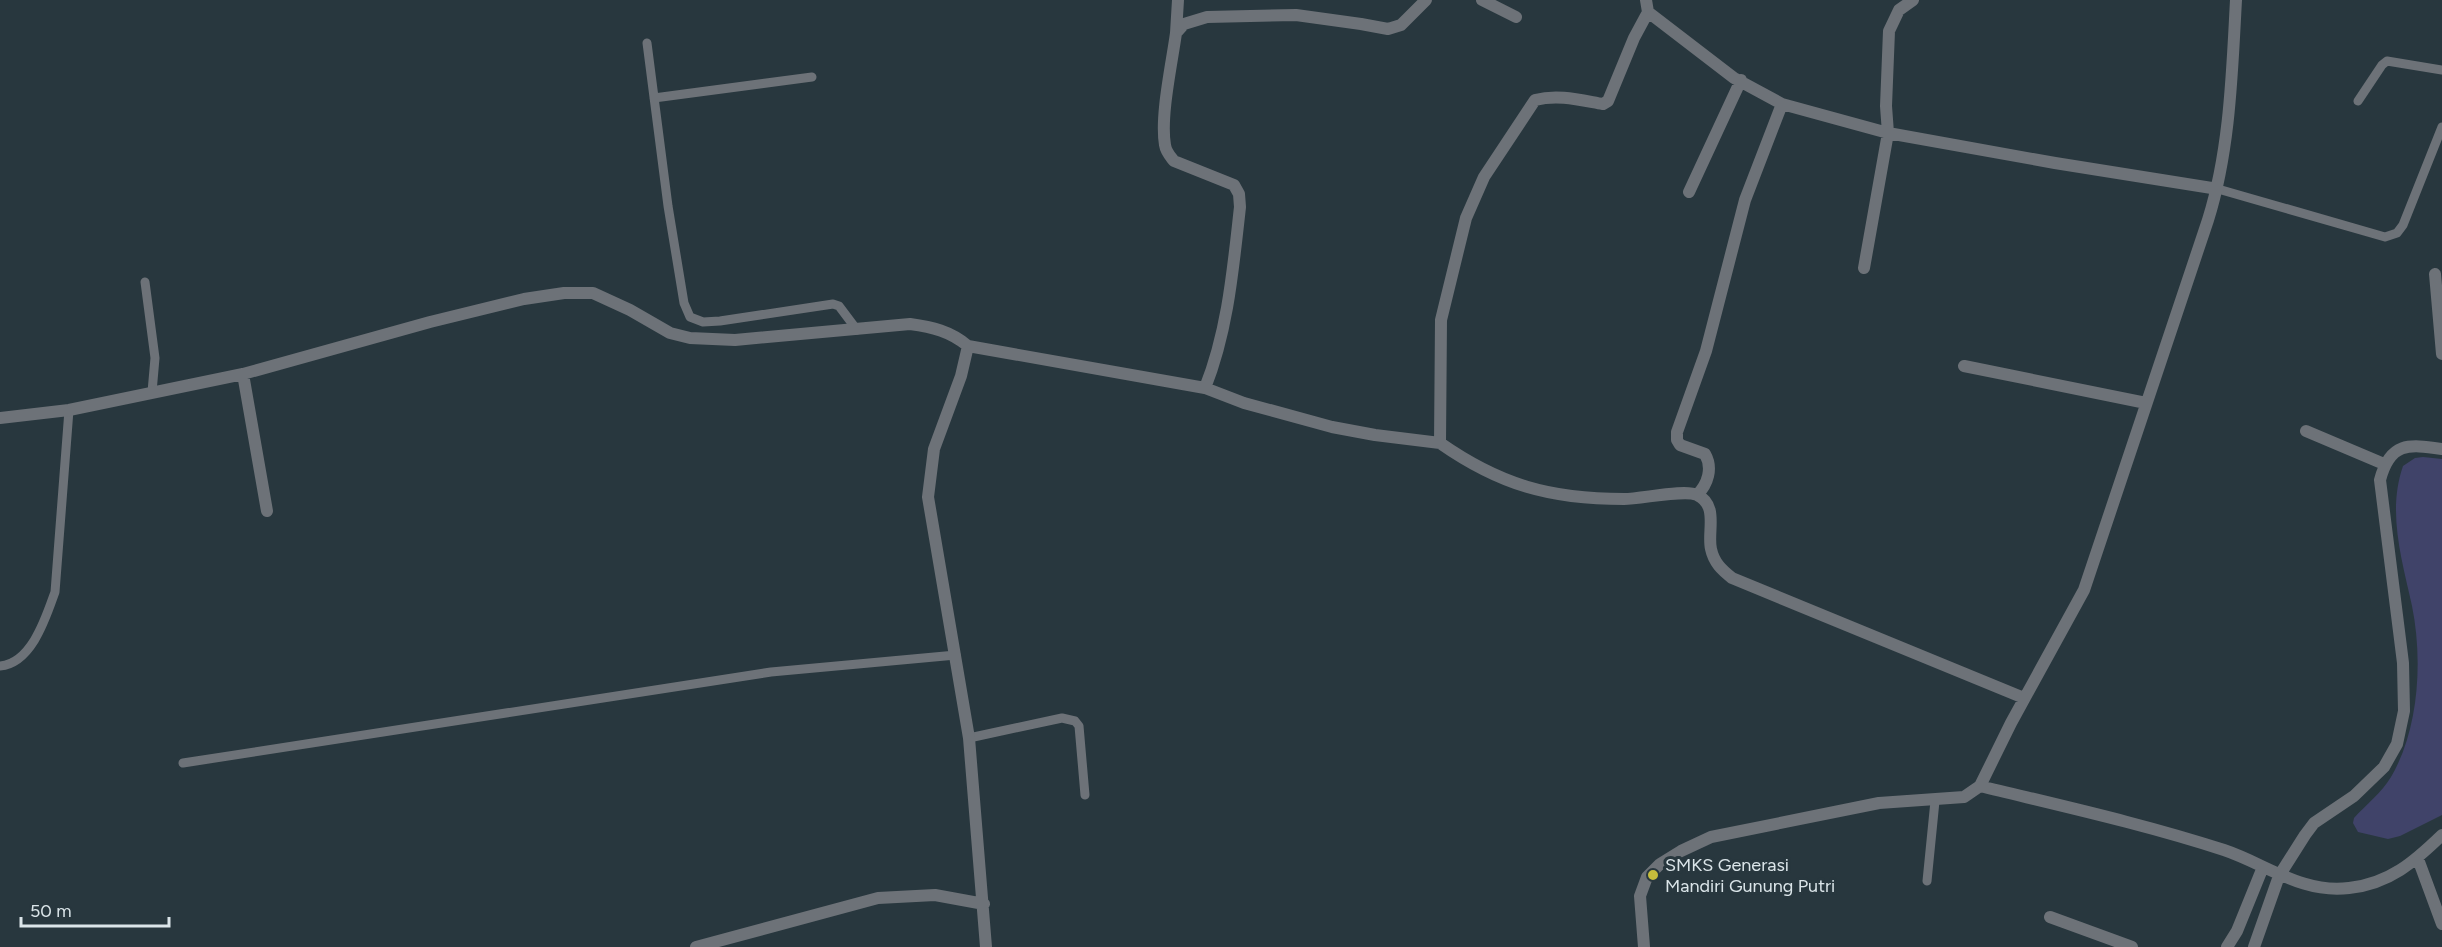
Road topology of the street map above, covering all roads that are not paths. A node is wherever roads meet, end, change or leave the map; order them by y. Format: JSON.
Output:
{"nodes":[{"id":1,"x":1178,"y":0,"type":"edge"},
{"id":2,"x":1426,"y":0,"type":"edge"},
{"id":3,"x":1482,"y":0,"type":"edge"},
{"id":4,"x":1913,"y":0,"type":"edge"},
{"id":5,"x":2236,"y":0,"type":"edge"},
{"id":6,"x":1647,"y":6,"type":"edge"},
{"id":7,"x":1516,"y":17,"type":"dead end"},
{"id":8,"x":1176,"y":33,"type":"junction"},
{"id":9,"x":647,"y":44,"type":"dead end"},
{"id":10,"x":2442,"y":70,"type":"edge"},
{"id":11,"x":812,"y":77,"type":"dead end"},
{"id":12,"x":1741,"y":81,"type":"junction"},
{"id":13,"x":654,"y":98,"type":"junction"},
{"id":14,"x":2358,"y":101,"type":"dead end"},
{"id":15,"x":1782,"y":104,"type":"junction"},
{"id":16,"x":2442,"y":127,"type":"edge"},
{"id":17,"x":1888,"y":133,"type":"junction"},
{"id":18,"x":2218,"y":189,"type":"junction"},
{"id":19,"x":1689,"y":192,"type":"dead end"},
{"id":20,"x":1864,"y":268,"type":"dead end"},
{"id":21,"x":2435,"y":274,"type":"dead end"},
{"id":22,"x":145,"y":282,"type":"dead end"},
{"id":23,"x":857,"y":330,"type":"junction"},
{"id":24,"x":968,"y":346,"type":"junction"},
{"id":25,"x":2442,"y":354,"type":"edge"},
{"id":26,"x":1964,"y":366,"type":"dead end"},
{"id":27,"x":243,"y":374,"type":"junction"},
{"id":28,"x":1205,"y":388,"type":"junction"},
{"id":29,"x":152,"y":392,"type":"junction"},
{"id":30,"x":2146,"y":403,"type":"junction"},
{"id":31,"x":69,"y":410,"type":"junction"},
{"id":32,"x":0,"y":418,"type":"edge"},
{"id":33,"x":2306,"y":430,"type":"dead end"},
{"id":34,"x":1440,"y":443,"type":"junction"},
{"id":35,"x":2442,"y":449,"type":"edge"},
{"id":36,"x":2384,"y":464,"type":"junction"},
{"id":37,"x":1697,"y":495,"type":"junction"},
{"id":38,"x":267,"y":512,"type":"dead end"},
{"id":39,"x":956,"y":655,"type":"junction"},
{"id":40,"x":0,"y":666,"type":"edge"},
{"id":41,"x":2024,"y":698,"type":"junction"},
{"id":42,"x":969,"y":738,"type":"junction"},
{"id":43,"x":183,"y":763,"type":"dead end"},
{"id":44,"x":1980,"y":786,"type":"junction"},
{"id":45,"x":1085,"y":795,"type":"dead end"},
{"id":46,"x":1935,"y":801,"type":"junction"},
{"id":47,"x":2442,"y":835,"type":"edge"},
{"id":48,"x":2418,"y":859,"type":"junction"},
{"id":49,"x":2263,"y":867,"type":"junction"},
{"id":50,"x":2280,"y":876,"type":"junction"},
{"id":51,"x":1927,"y":881,"type":"dead end"},
{"id":52,"x":984,"y":904,"type":"junction"},
{"id":53,"x":2049,"y":917,"type":"dead end"},
{"id":54,"x":2442,"y":924,"type":"edge"},
{"id":55,"x":696,"y":947,"type":"edge"},
{"id":56,"x":986,"y":947,"type":"edge"},
{"id":57,"x":1644,"y":947,"type":"edge"},
{"id":58,"x":2132,"y":947,"type":"edge"},
{"id":59,"x":2227,"y":947,"type":"edge"},
{"id":60,"x":2253,"y":947,"type":"edge"}],
"edges":[{"from":1,"to":8,"type":"street"},
{"from":2,"to":8,"type":"street"},
{"from":3,"to":7,"type":"street"},
{"from":4,"to":17,"type":"street"},
{"from":5,"to":18,"type":"street"},
{"from":6,"to":12,"type":"street"},
{"from":6,"to":34,"type":"street"},
{"from":8,"to":28,"type":"street"},
{"from":9,"to":13,"type":"lane"},
{"from":10,"to":14,"type":"lane"},
{"from":11,"to":13,"type":"lane"},
{"from":12,"to":15,"type":"street"},
{"from":12,"to":19,"type":"street"},
{"from":13,"to":23,"type":"lane"},
{"from":15,"to":17,"type":"street"},
{"from":15,"to":37,"type":"street"},
{"from":16,"to":18,"type":"lane"},
{"from":17,"to":18,"type":"street"},
{"from":17,"to":20,"type":"street"},
{"from":18,"to":30,"type":"street"},
{"from":21,"to":25,"type":"street"},
{"from":22,"to":29,"type":"lane"},
{"from":23,"to":24,"type":"street"},
{"from":23,"to":27,"type":"street"},
{"from":24,"to":28,"type":"street"},
{"from":24,"to":39,"type":"street"},
{"from":26,"to":30,"type":"street"},
{"from":27,"to":29,"type":"street"},
{"from":27,"to":38,"type":"street"},
{"from":28,"to":34,"type":"street"},
{"from":29,"to":31,"type":"street"},
{"from":30,"to":41,"type":"street"},
{"from":31,"to":32,"type":"street"},
{"from":31,"to":40,"type":"lane"},
{"from":33,"to":36,"type":"street"},
{"from":34,"to":37,"type":"street"},
{"from":35,"to":36,"type":"street"},
{"from":36,"to":50,"type":"street"},
{"from":37,"to":41,"type":"street"},
{"from":39,"to":42,"type":"street"},
{"from":39,"to":43,"type":"lane"},
{"from":41,"to":44,"type":"street"},
{"from":42,"to":45,"type":"lane"},
{"from":42,"to":52,"type":"street"},
{"from":44,"to":46,"type":"street"},
{"from":44,"to":49,"type":"street"},
{"from":46,"to":51,"type":"lane"},
{"from":46,"to":57,"type":"street"},
{"from":47,"to":48,"type":"street"},
{"from":48,"to":50,"type":"street"},
{"from":48,"to":54,"type":"street"},
{"from":49,"to":50,"type":"street"},
{"from":49,"to":59,"type":"street"},
{"from":50,"to":60,"type":"street"},
{"from":52,"to":55,"type":"street"},
{"from":52,"to":56,"type":"street"},
{"from":53,"to":58,"type":"street"}]}
